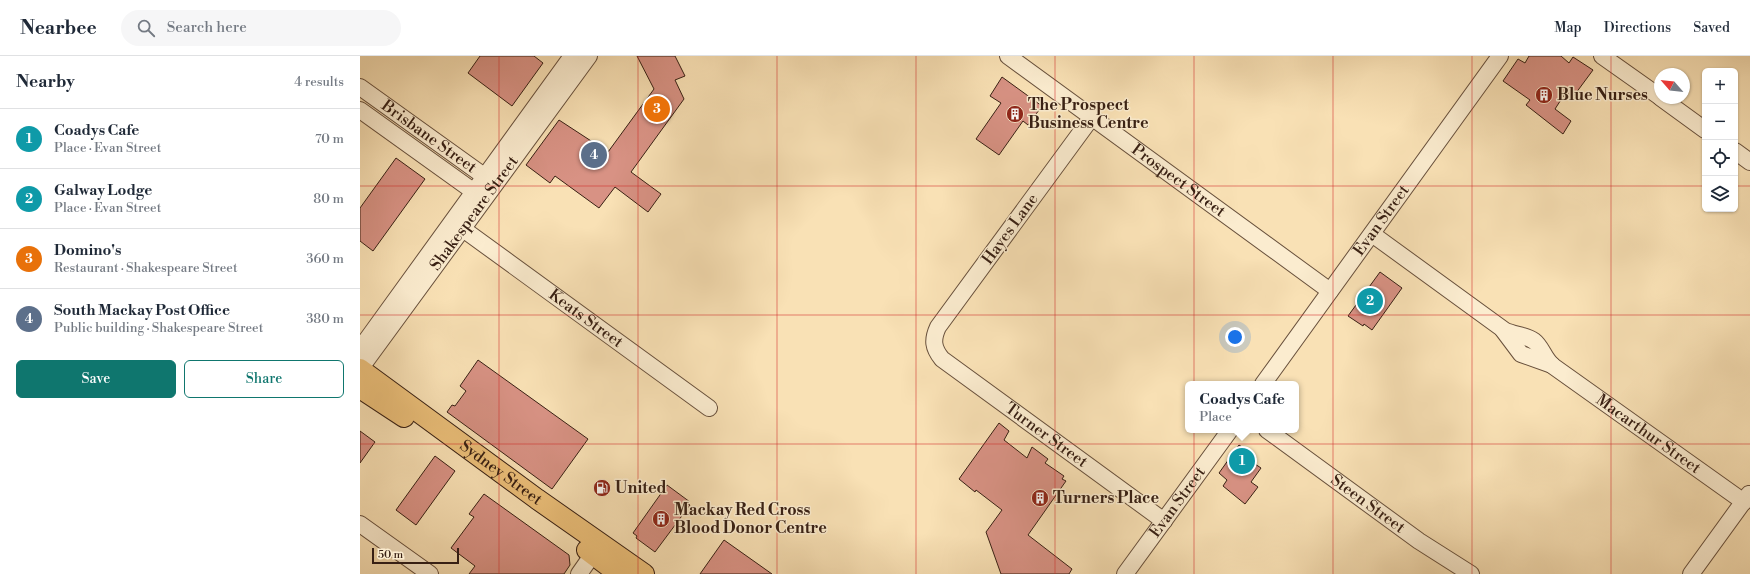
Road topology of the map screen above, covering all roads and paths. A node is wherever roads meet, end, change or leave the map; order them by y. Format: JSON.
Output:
{"nodes":[{"id":1,"x":572,"y":56,"type":"edge"},
{"id":2,"x":589,"y":56,"type":"edge"},
{"id":3,"x":1008,"y":56,"type":"edge"},
{"id":4,"x":1602,"y":56,"type":"edge"},
{"id":5,"x":1494,"y":58,"type":"edge"},
{"id":6,"x":360,"y":87,"type":"edge"},
{"id":7,"x":1654,"y":94,"type":"edge"},
{"id":8,"x":1668,"y":104,"type":"edge"},
{"id":9,"x":360,"y":110,"type":"edge"},
{"id":10,"x":1092,"y":117,"type":"junction"},
{"id":11,"x":1702,"y":128,"type":"edge"},
{"id":12,"x":1738,"y":153,"type":"edge"},
{"id":13,"x":462,"y":160,"type":"junction"},
{"id":14,"x":1750,"y":162,"type":"edge"},
{"id":15,"x":451,"y":176,"type":"junction"},
{"id":16,"x":484,"y":176,"type":"junction"},
{"id":17,"x":473,"y":191,"type":"junction"},
{"id":18,"x":490,"y":192,"type":"junction"},
{"id":19,"x":463,"y":229,"type":"junction"},
{"id":20,"x":1372,"y":234,"type":"junction"},
{"id":21,"x":1330,"y":291,"type":"junction"},
{"id":22,"x":933,"y":344,"type":"joint"},
{"id":23,"x":360,"y":349,"type":"edge"},
{"id":24,"x":360,"y":370,"type":"edge"},
{"id":25,"x":1265,"y":381,"type":"edge"},
{"id":26,"x":360,"y":388,"type":"edge"},
{"id":27,"x":709,"y":408,"type":"dead end"},
{"id":28,"x":1228,"y":433,"type":"edge"},
{"id":29,"x":1271,"y":433,"type":"edge"},
{"id":30,"x":1747,"y":498,"type":"edge"},
{"id":31,"x":1164,"y":521,"type":"junction"},
{"id":32,"x":360,"y":524,"type":"edge"},
{"id":33,"x":599,"y":550,"type":"junction"},
{"id":34,"x":430,"y":574,"type":"edge"},
{"id":35,"x":579,"y":574,"type":"edge"},
{"id":36,"x":619,"y":574,"type":"edge"},
{"id":37,"x":644,"y":574,"type":"edge"},
{"id":38,"x":1126,"y":574,"type":"edge"},
{"id":39,"x":1471,"y":574,"type":"edge"},
{"id":40,"x":1691,"y":574,"type":"edge"}],
"edges":[{"from":1,"to":16,"type":"street","name":"Shakespeare Street"},
{"from":2,"to":18,"type":"street","name":"Shakespeare Street"},
{"from":3,"to":10,"type":"street","name":"Prospect Street"},
{"from":4,"to":7,"type":"street"},
{"from":5,"to":20,"type":"street","name":"Evan Street"},
{"from":6,"to":13,"type":"street","name":"Brisbane Street"},
{"from":8,"to":11,"type":"street"},
{"from":9,"to":15,"type":"street","name":"Brisbane Street"},
{"from":10,"to":21,"type":"street","name":"Prospect Street"},
{"from":10,"to":22,"type":"street","name":"Hayes Lane"},
{"from":12,"to":14,"type":"street"},
{"from":13,"to":15,"type":"street"},
{"from":13,"to":16,"type":"street","name":"Brisbane Street"},
{"from":15,"to":17,"type":"street","name":"Brisbane Street"},
{"from":16,"to":17,"type":"street","name":"Shakespeare Street"},
{"from":16,"to":18,"type":"street","name":"Brisbane Street"},
{"from":17,"to":18,"type":"street","name":"Brisbane Street"},
{"from":17,"to":23,"type":"street","name":"Shakespeare Street"},
{"from":18,"to":19,"type":"street","name":"Shakespeare Street"},
{"from":19,"to":24,"type":"street","name":"Shakespeare Street"},
{"from":19,"to":27,"type":"street","name":"Keats Street"},
{"from":20,"to":21,"type":"street","name":"Evan Street"},
{"from":20,"to":30,"type":"street","name":"Macarthur Street"},
{"from":21,"to":25,"type":"street","name":"Evan Street"},
{"from":22,"to":31,"type":"street","name":"Turner Street"},
{"from":24,"to":33,"type":"main road","name":"Sydney Street"},
{"from":26,"to":33,"type":"main road","name":"Sydney Street"},
{"from":28,"to":31,"type":"street","name":"Evan Street"},
{"from":29,"to":39,"type":"street","name":"Steen Street"},
{"from":30,"to":40,"type":"street"},
{"from":31,"to":38,"type":"street","name":"Evan Street"},
{"from":32,"to":34,"type":"street"},
{"from":33,"to":35,"type":"street"},
{"from":33,"to":36,"type":"main road","name":"Sydney Street"},
{"from":33,"to":37,"type":"main road","name":"Sydney Street"}]}
